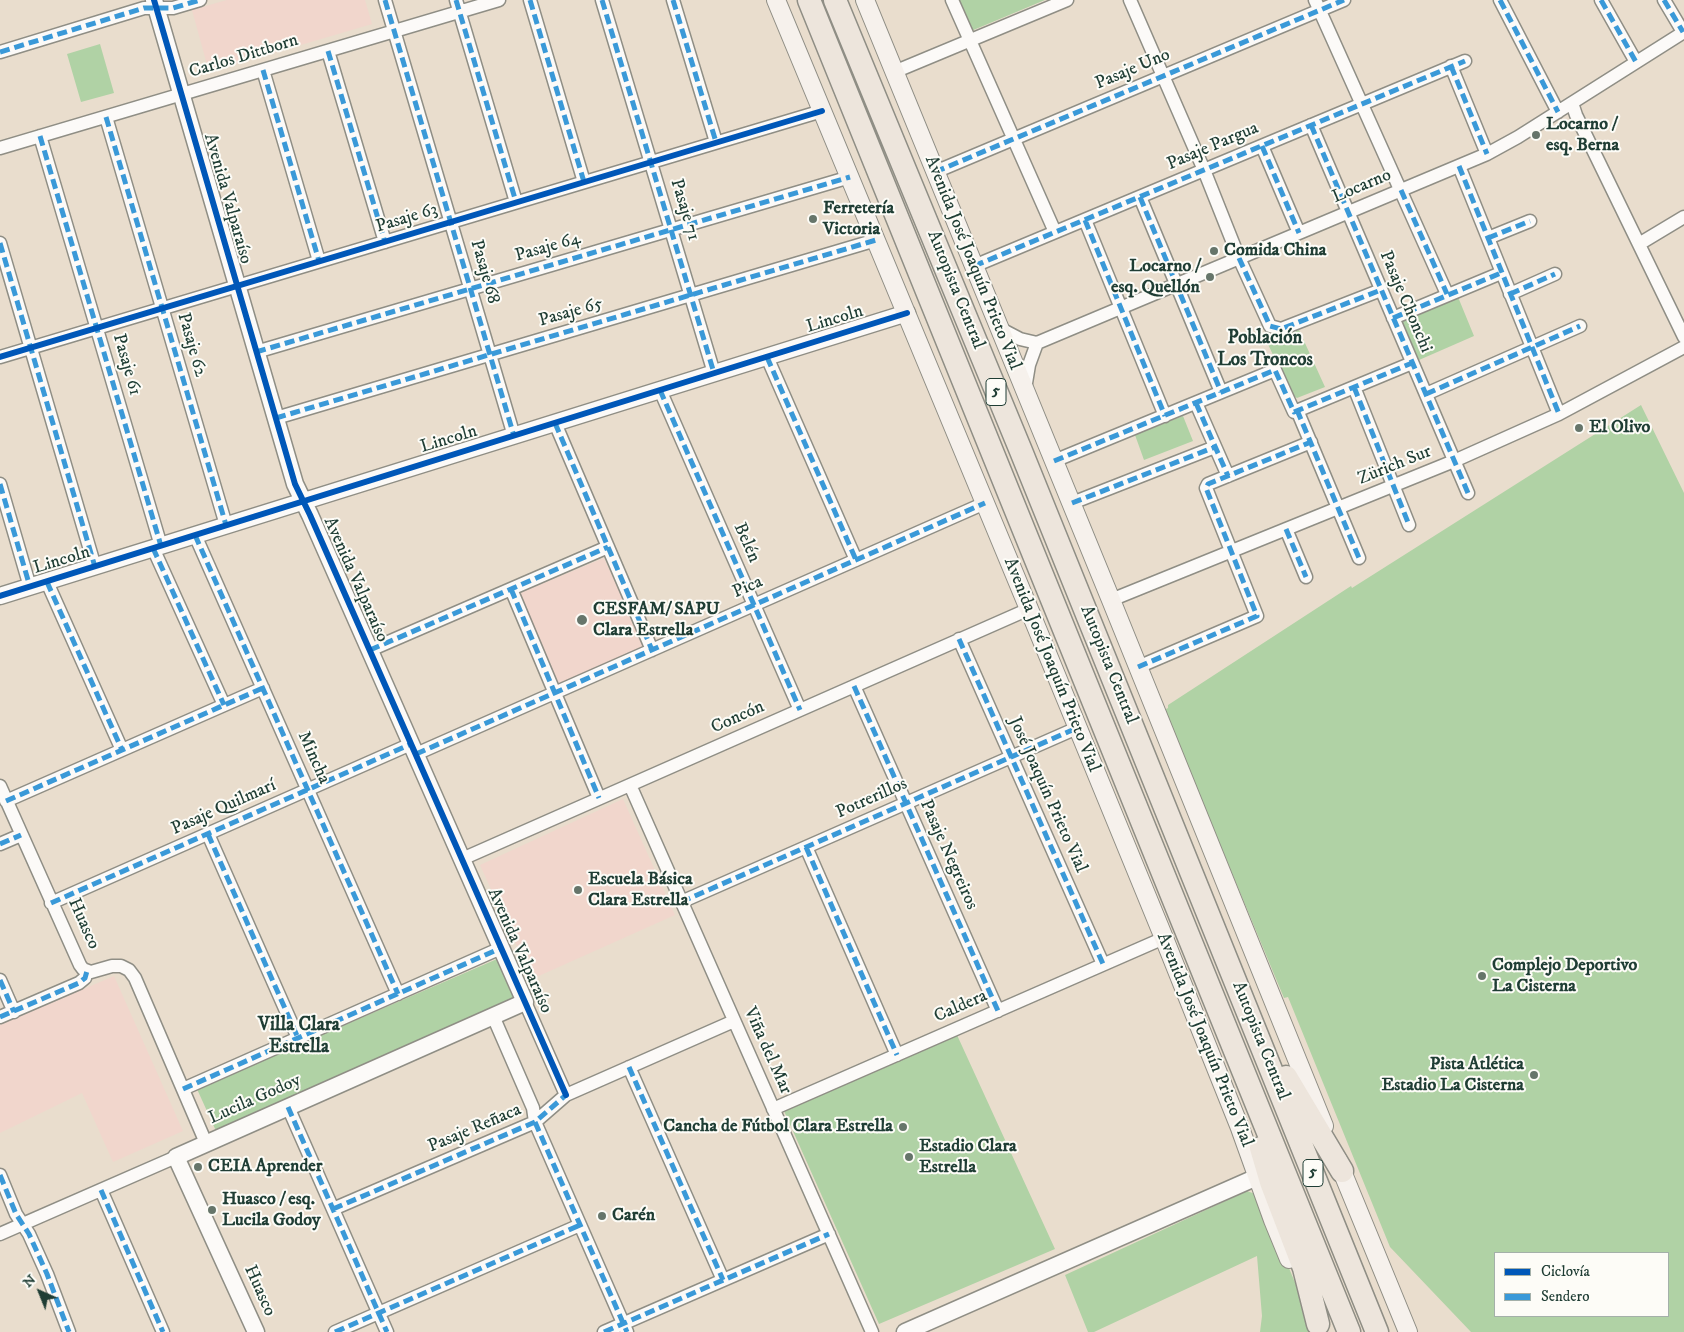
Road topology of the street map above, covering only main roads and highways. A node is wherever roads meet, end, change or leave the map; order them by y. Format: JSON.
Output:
{"nodes":[{"id":1,"x":776,"y":0,"type":"edge"},
{"id":2,"x":810,"y":0,"type":"edge"},
{"id":3,"x":835,"y":0,"type":"edge"},
{"id":4,"x":865,"y":0,"type":"edge"},
{"id":5,"x":1249,"y":1015,"type":"junction"},
{"id":6,"x":1245,"y":1074,"type":"junction"},
{"id":7,"x":1342,"y":1171,"type":"junction"},
{"id":8,"x":1320,"y":1328,"type":"edge"},
{"id":9,"x":1349,"y":1332,"type":"edge"},
{"id":10,"x":1378,"y":1332,"type":"edge"},
{"id":11,"x":1408,"y":1332,"type":"edge"}],
"edges":[{"from":1,"to":8,"type":"main road","name":"Avenida José Joaquín Prieto Vial"},
{"from":2,"to":6,"type":"highway","name":"Autopista Central","number":"5"},
{"from":3,"to":5,"type":"highway","name":"Autopista Central","number":"5"},
{"from":4,"to":7,"type":"main road","name":"Avenida José Joaquín Prieto Vial"},
{"from":5,"to":7,"type":"highway"},
{"from":5,"to":10,"type":"highway","name":"Autopista Central","number":"5"},
{"from":6,"to":8,"type":"highway"},
{"from":6,"to":9,"type":"highway","name":"Autopista Central","number":"5"},
{"from":7,"to":11,"type":"main road","name":"Avenida José Joaquín Prieto Vial"}]}
